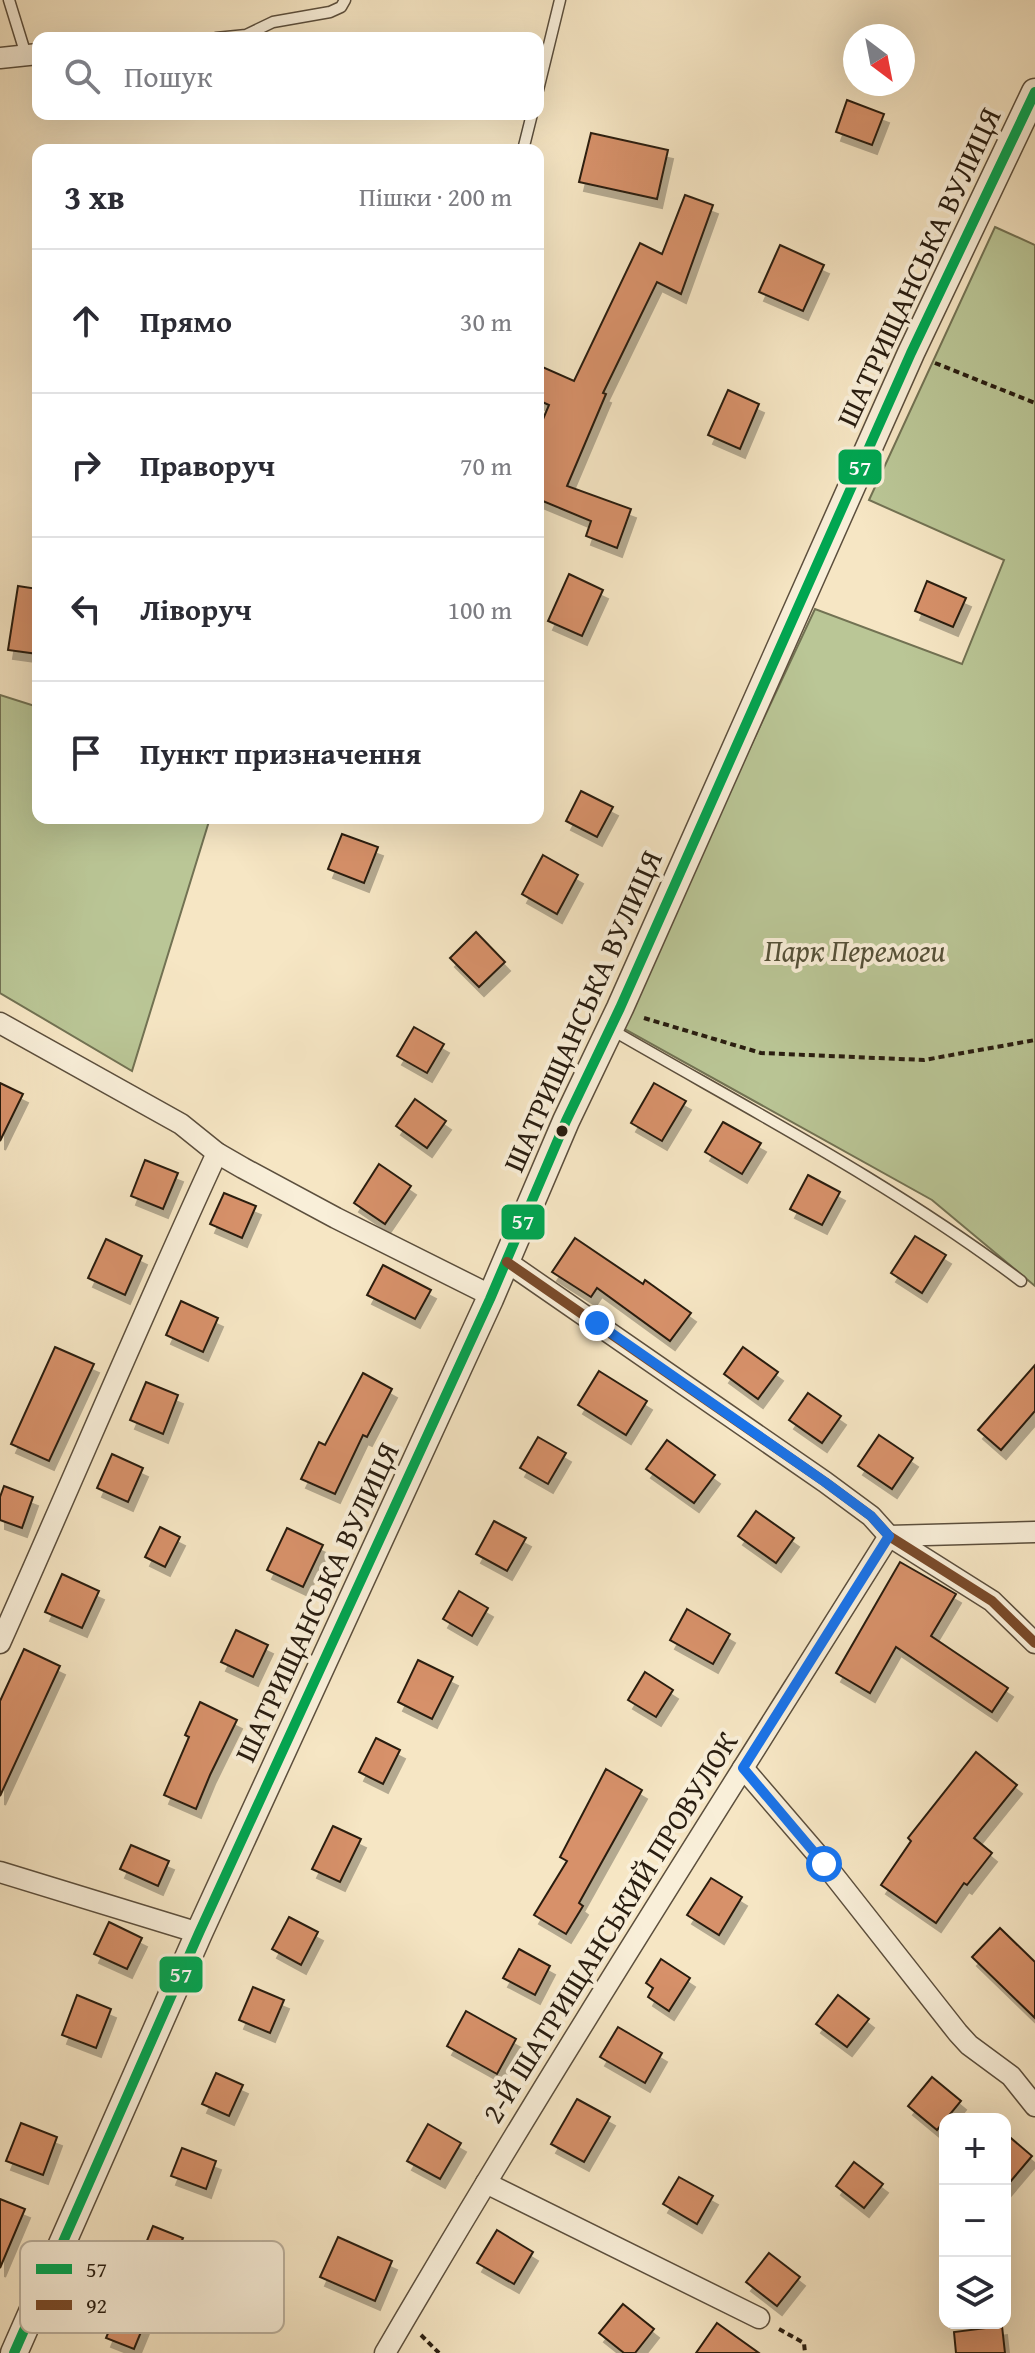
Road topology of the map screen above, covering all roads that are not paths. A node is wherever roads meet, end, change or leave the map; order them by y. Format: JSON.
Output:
{"nodes":[{"id":1,"x":9,"y":0,"type":"edge"},
{"id":2,"x":345,"y":0,"type":"edge"},
{"id":3,"x":560,"y":0,"type":"edge"},
{"id":4,"x":252,"y":32,"type":"edge"},
{"id":5,"x":32,"y":55,"type":"edge"},
{"id":6,"x":0,"y":58,"type":"edge"},
{"id":7,"x":544,"y":65,"type":"edge"},
{"id":8,"x":1035,"y":92,"type":"edge"},
{"id":9,"x":530,"y":120,"type":"edge"},
{"id":10,"x":524,"y":144,"type":"edge"},
{"id":11,"x":615,"y":1018,"type":"junction"},
{"id":12,"x":0,"y":1023,"type":"edge"},
{"id":13,"x":217,"y":1153,"type":"junction"},
{"id":14,"x":507,"y":1262,"type":"junction"},
{"id":15,"x":1021,"y":1281,"type":"dead end"},
{"id":16,"x":492,"y":1296,"type":"junction"},
{"id":17,"x":1035,"y":1532,"type":"edge"},
{"id":18,"x":889,"y":1536,"type":"junction"},
{"id":19,"x":0,"y":1643,"type":"edge"},
{"id":20,"x":1035,"y":1643,"type":"edge"},
{"id":21,"x":743,"y":1768,"type":"junction"},
{"id":22,"x":0,"y":1872,"type":"edge"},
{"id":23,"x":199,"y":1933,"type":"junction"},
{"id":24,"x":1035,"y":2106,"type":"edge"},
{"id":25,"x":486,"y":2183,"type":"junction"},
{"id":26,"x":63,"y":2241,"type":"edge"},
{"id":27,"x":759,"y":2318,"type":"road end"},
{"id":28,"x":23,"y":2333,"type":"edge"},
{"id":29,"x":14,"y":2353,"type":"edge"},
{"id":30,"x":385,"y":2353,"type":"edge"}],
"edges":[{"from":1,"to":5,"type":"lane"},
{"from":2,"to":4,"type":"lane"},
{"from":3,"to":7,"type":"lane"},
{"from":5,"to":6,"type":"street"},
{"from":8,"to":11,"type":"street","name":"ШАТРИЩАНСЬКА ВУЛИЦЯ"},
{"from":9,"to":10,"type":"lane"},
{"from":11,"to":14,"type":"street","name":"ШАТРИЩАНСЬКА ВУЛИЦЯ"},
{"from":11,"to":15,"type":"lane"},
{"from":12,"to":13,"type":"street"},
{"from":13,"to":16,"type":"street"},
{"from":13,"to":19,"type":"street"},
{"from":14,"to":16,"type":"street","name":"ШАТРИЩАНСЬКА ВУЛИЦЯ"},
{"from":14,"to":18,"type":"street"},
{"from":16,"to":23,"type":"street","name":"ШАТРИЩАНСЬКА ВУЛИЦЯ"},
{"from":17,"to":18,"type":"street"},
{"from":18,"to":20,"type":"street"},
{"from":18,"to":21,"type":"street","name":"2-Й ШАТРИЩАНСЬКИЙ ПРОВУЛОК"},
{"from":21,"to":24,"type":"street"},
{"from":21,"to":25,"type":"street","name":"2-Й ШАТРИЩАНСЬКИЙ ПРОВУЛОК"},
{"from":22,"to":23,"type":"street"},
{"from":23,"to":26,"type":"street","name":"ШАТРИЩАНСЬКА ВУЛИЦЯ"},
{"from":25,"to":27,"type":"street"},
{"from":25,"to":30,"type":"street","name":"2-Й ШАТРИЩАНСЬКИЙ ПРОВУЛОК"},
{"from":28,"to":29,"type":"street","name":"ШАТРИЩАНСЬКА ВУЛИЦЯ"}]}
